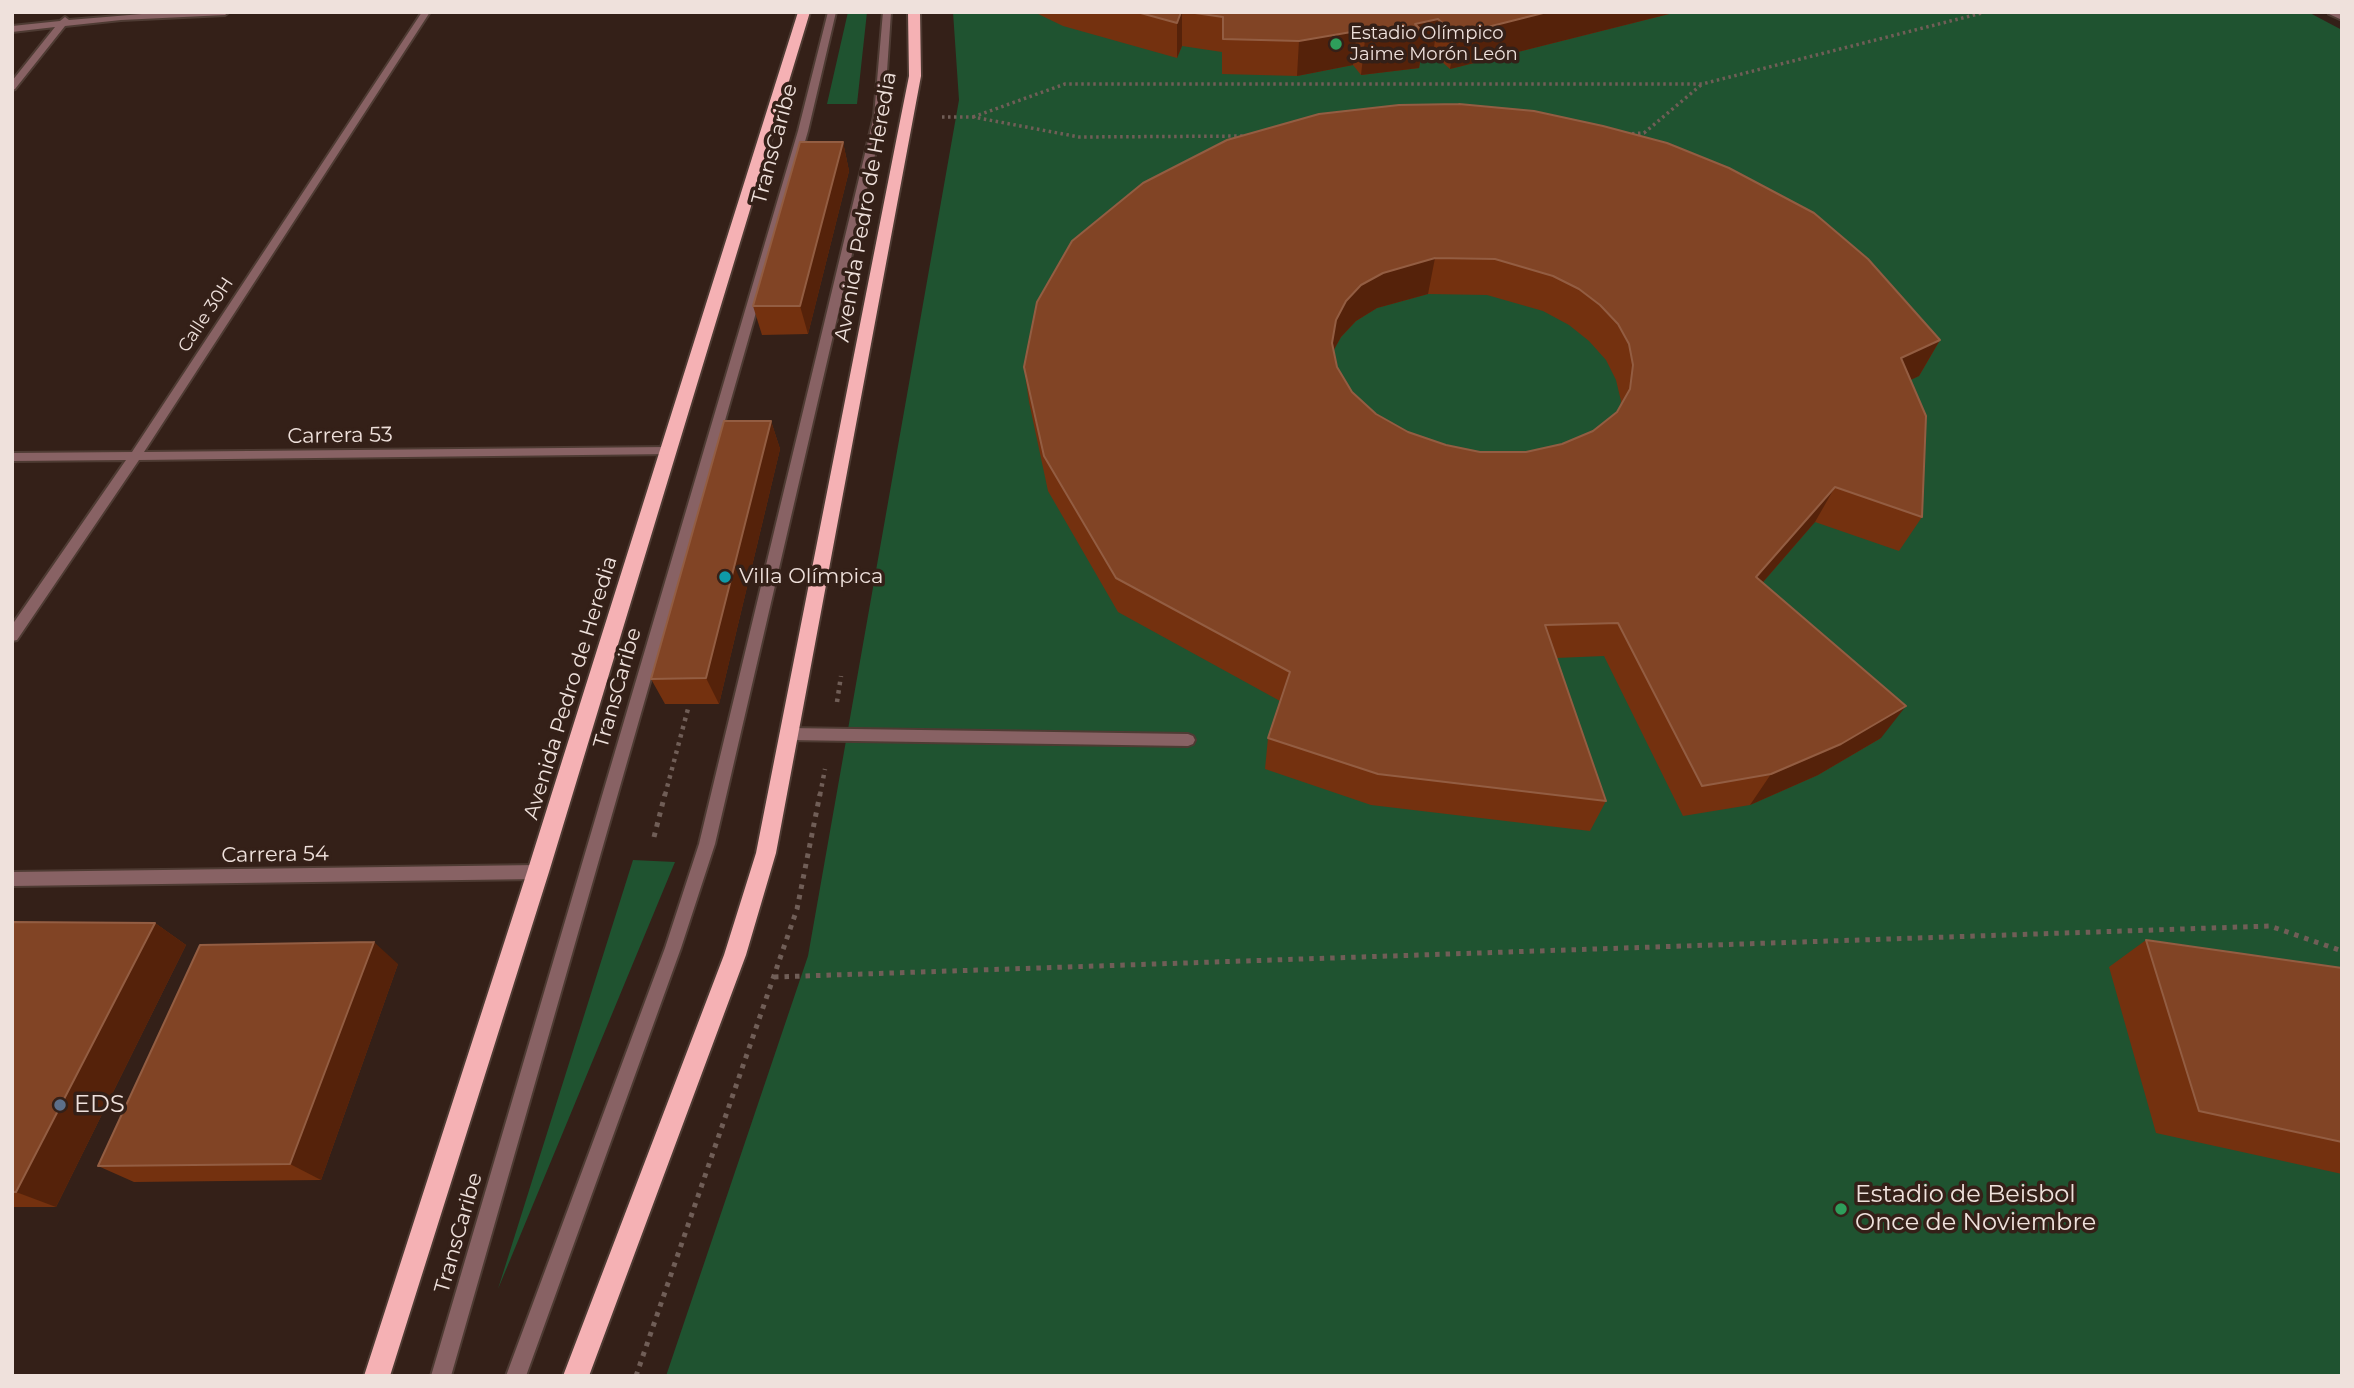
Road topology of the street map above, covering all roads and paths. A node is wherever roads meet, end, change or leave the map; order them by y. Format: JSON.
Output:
{"nodes":[{"id":1,"x":225,"y":12,"type":"edge"},
{"id":2,"x":426,"y":12,"type":"edge"},
{"id":3,"x":804,"y":12,"type":"edge"},
{"id":4,"x":832,"y":12,"type":"edge"},
{"id":5,"x":887,"y":12,"type":"edge"},
{"id":6,"x":914,"y":12,"type":"edge"},
{"id":7,"x":1986,"y":12,"type":"edge"},
{"id":8,"x":2332,"y":12,"type":"edge"},
{"id":9,"x":66,"y":17,"type":"edge"},
{"id":10,"x":2342,"y":17,"type":"edge"},
{"id":11,"x":12,"y":29,"type":"edge"},
{"id":12,"x":1702,"y":84,"type":"junction"},
{"id":13,"x":12,"y":87,"type":"edge"},
{"id":14,"x":1617,"y":134,"type":"edge"},
{"id":15,"x":1258,"y":136,"type":"edge"},
{"id":16,"x":668,"y":451,"type":"junction"},
{"id":17,"x":12,"y":457,"type":"edge"},
{"id":18,"x":134,"y":458,"type":"junction"},
{"id":19,"x":12,"y":636,"type":"edge"},
{"id":20,"x":689,"y":705,"type":"edge"},
{"id":21,"x":789,"y":734,"type":"junction"},
{"id":22,"x":1188,"y":740,"type":"dead end"},
{"id":23,"x":654,"y":836,"type":"dead end"},
{"id":24,"x":809,"y":859,"type":"dead end"},
{"id":25,"x":538,"y":872,"type":"junction"},
{"id":26,"x":12,"y":879,"type":"edge"},
{"id":27,"x":2342,"y":951,"type":"edge"},
{"id":28,"x":774,"y":977,"type":"junction"},
{"id":29,"x":377,"y":1376,"type":"edge"},
{"id":30,"x":441,"y":1376,"type":"edge"},
{"id":31,"x":516,"y":1376,"type":"edge"},
{"id":32,"x":576,"y":1376,"type":"edge"},
{"id":33,"x":636,"y":1376,"type":"edge"}],
"edges":[{"from":1,"to":9,"type":"street"},
{"from":2,"to":18,"type":"street","name":"Calle 30H"},
{"from":3,"to":16,"type":"highway","name":"Avenida Pedro de Heredia"},
{"from":4,"to":30,"type":"street","name":"TransCaribe"},
{"from":5,"to":31,"type":"street"},
{"from":6,"to":21,"type":"highway","name":"Avenida Pedro de Heredia"},
{"from":7,"to":12,"type":"path"},
{"from":8,"to":10,"type":"street"},
{"from":9,"to":11,"type":"street"},
{"from":9,"to":13,"type":"street"},
{"from":12,"to":14,"type":"path"},
{"from":12,"to":15,"type":"path"},
{"from":16,"to":18,"type":"street","name":"Carrera 53"},
{"from":16,"to":25,"type":"highway","name":"Avenida Pedro de Heredia"},
{"from":17,"to":18,"type":"street","name":"Carrera 53"},
{"from":18,"to":19,"type":"street","name":"Calle 30H"},
{"from":20,"to":23,"type":"path"},
{"from":21,"to":22,"type":"street"},
{"from":21,"to":32,"type":"highway","name":"Avenida Pedro de Heredia"},
{"from":24,"to":28,"type":"path"},
{"from":25,"to":26,"type":"street","name":"Carrera 54"},
{"from":25,"to":29,"type":"highway","name":"Avenida Pedro de Heredia"},
{"from":27,"to":28,"type":"path"},
{"from":28,"to":33,"type":"path"}]}
